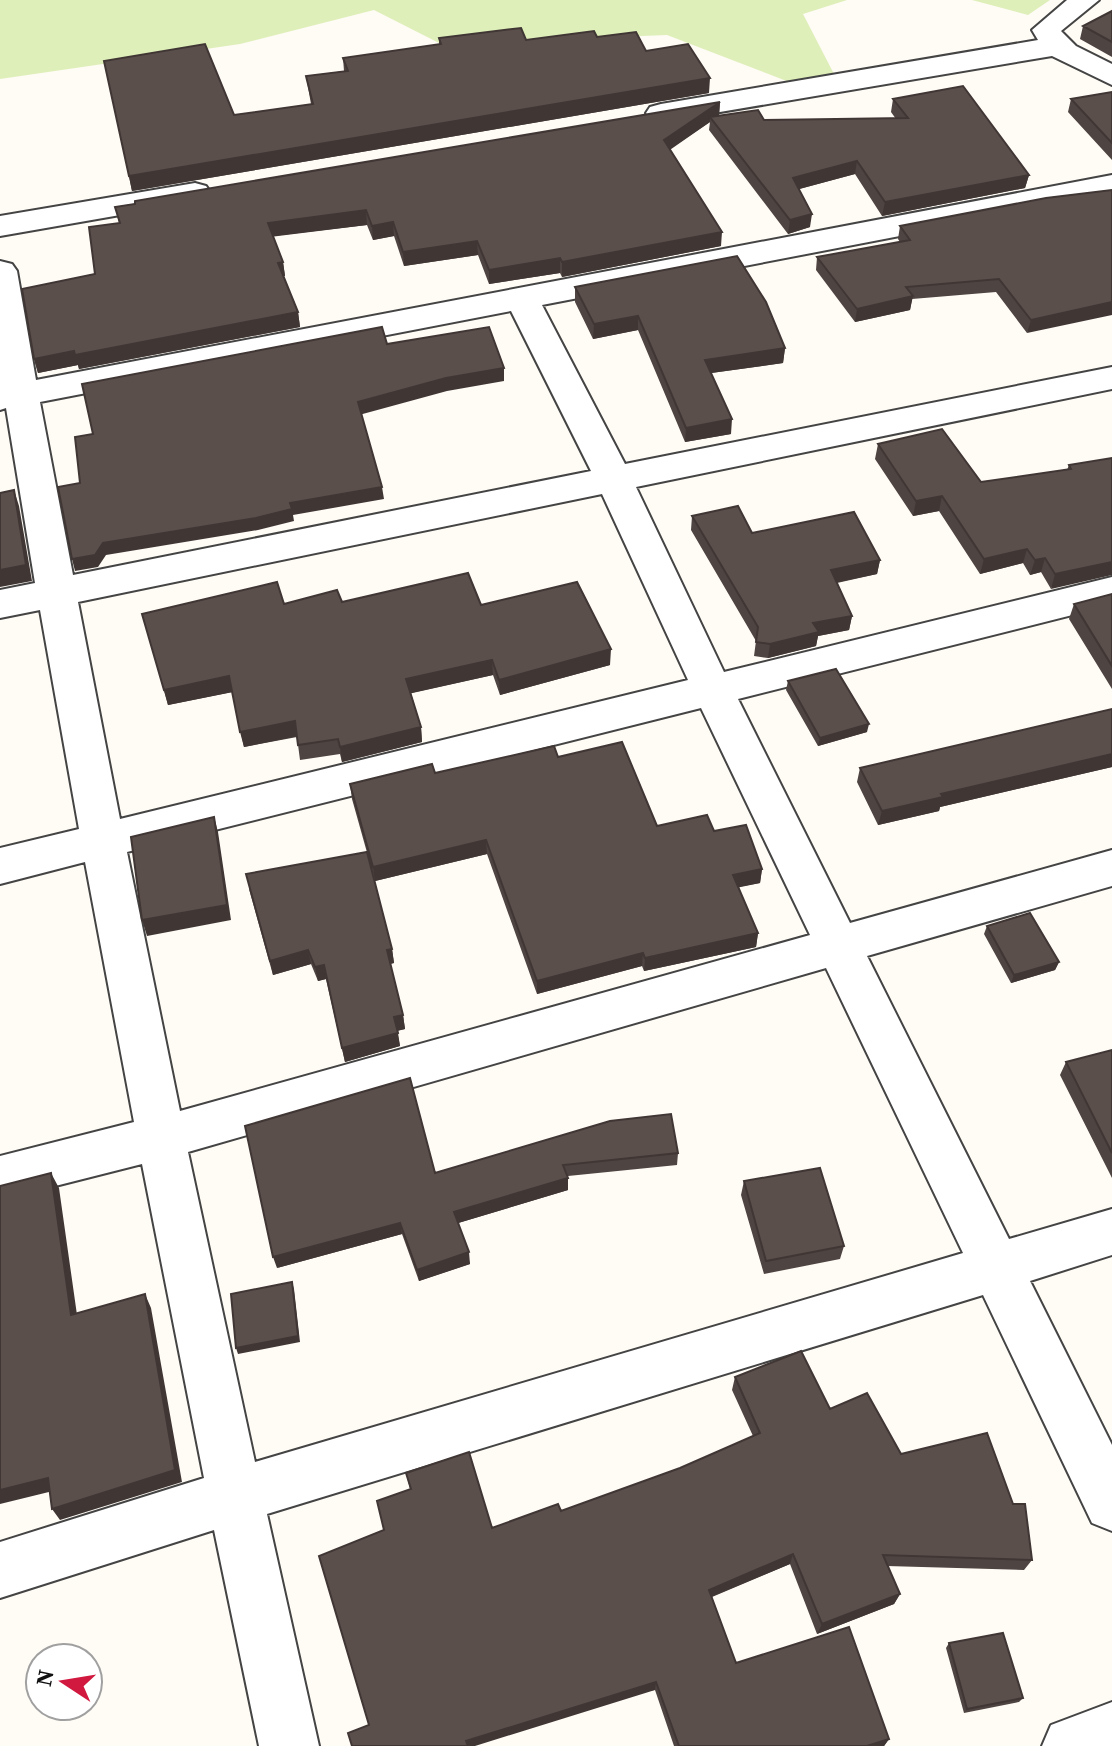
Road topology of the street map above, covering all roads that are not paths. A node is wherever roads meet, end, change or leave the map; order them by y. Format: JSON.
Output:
{"nodes":[{"id":1,"x":1085,"y":0,"type":"edge"},
{"id":2,"x":1054,"y":36,"type":"junction"},
{"id":3,"x":1112,"y":76,"type":"edge"},
{"id":4,"x":637,"y":117,"type":"edge"},
{"id":5,"x":1112,"y":185,"type":"edge"},
{"id":6,"x":218,"y":189,"type":"edge"},
{"id":7,"x":0,"y":226,"type":"edge"},
{"id":8,"x":0,"y":271,"type":"edge"},
{"id":9,"x":521,"y":296,"type":"junction"},
{"id":10,"x":1112,"y":378,"type":"edge"},
{"id":11,"x":10,"y":396,"type":"edge"},
{"id":12,"x":613,"y":478,"type":"junction"},
{"id":13,"x":1112,"y":591,"type":"edge"},
{"id":14,"x":55,"y":592,"type":"junction"},
{"id":15,"x":0,"y":604,"type":"edge"},
{"id":16,"x":712,"y":688,"type":"junction"},
{"id":17,"x":104,"y":842,"type":"junction"},
{"id":18,"x":0,"y":866,"type":"edge"},
{"id":19,"x":1112,"y":868,"type":"edge"},
{"id":20,"x":839,"y":945,"type":"junction"},
{"id":21,"x":163,"y":1137,"type":"junction"},
{"id":22,"x":0,"y":1178,"type":"edge"},
{"id":23,"x":1112,"y":1232,"type":"edge"},
{"id":24,"x":996,"y":1266,"type":"junction"},
{"id":25,"x":234,"y":1496,"type":"junction"},
{"id":26,"x":1112,"y":1503,"type":"edge"},
{"id":27,"x":0,"y":1570,"type":"edge"},
{"id":28,"x":1112,"y":1732,"type":"edge"},
{"id":29,"x":289,"y":1746,"type":"edge"},
{"id":30,"x":1072,"y":1746,"type":"edge"}],
"edges":[{"from":1,"to":2,"type":"street"},
{"from":2,"to":3,"type":"street"},
{"from":2,"to":4,"type":"street"},
{"from":5,"to":9,"type":"street"},
{"from":6,"to":7,"type":"street"},
{"from":8,"to":11,"type":"street"},
{"from":9,"to":11,"type":"street"},
{"from":9,"to":12,"type":"street"},
{"from":10,"to":12,"type":"street"},
{"from":11,"to":14,"type":"street"},
{"from":12,"to":14,"type":"street"},
{"from":12,"to":16,"type":"street"},
{"from":13,"to":16,"type":"street"},
{"from":14,"to":15,"type":"street"},
{"from":14,"to":17,"type":"street"},
{"from":16,"to":17,"type":"street"},
{"from":16,"to":20,"type":"street"},
{"from":17,"to":18,"type":"street"},
{"from":17,"to":21,"type":"street"},
{"from":19,"to":20,"type":"street"},
{"from":20,"to":21,"type":"street"},
{"from":20,"to":24,"type":"street"},
{"from":21,"to":22,"type":"street"},
{"from":21,"to":25,"type":"street"},
{"from":23,"to":24,"type":"street"},
{"from":24,"to":25,"type":"street"},
{"from":24,"to":26,"type":"street"},
{"from":25,"to":27,"type":"street"},
{"from":25,"to":29,"type":"street"},
{"from":28,"to":30,"type":"street"}]}
